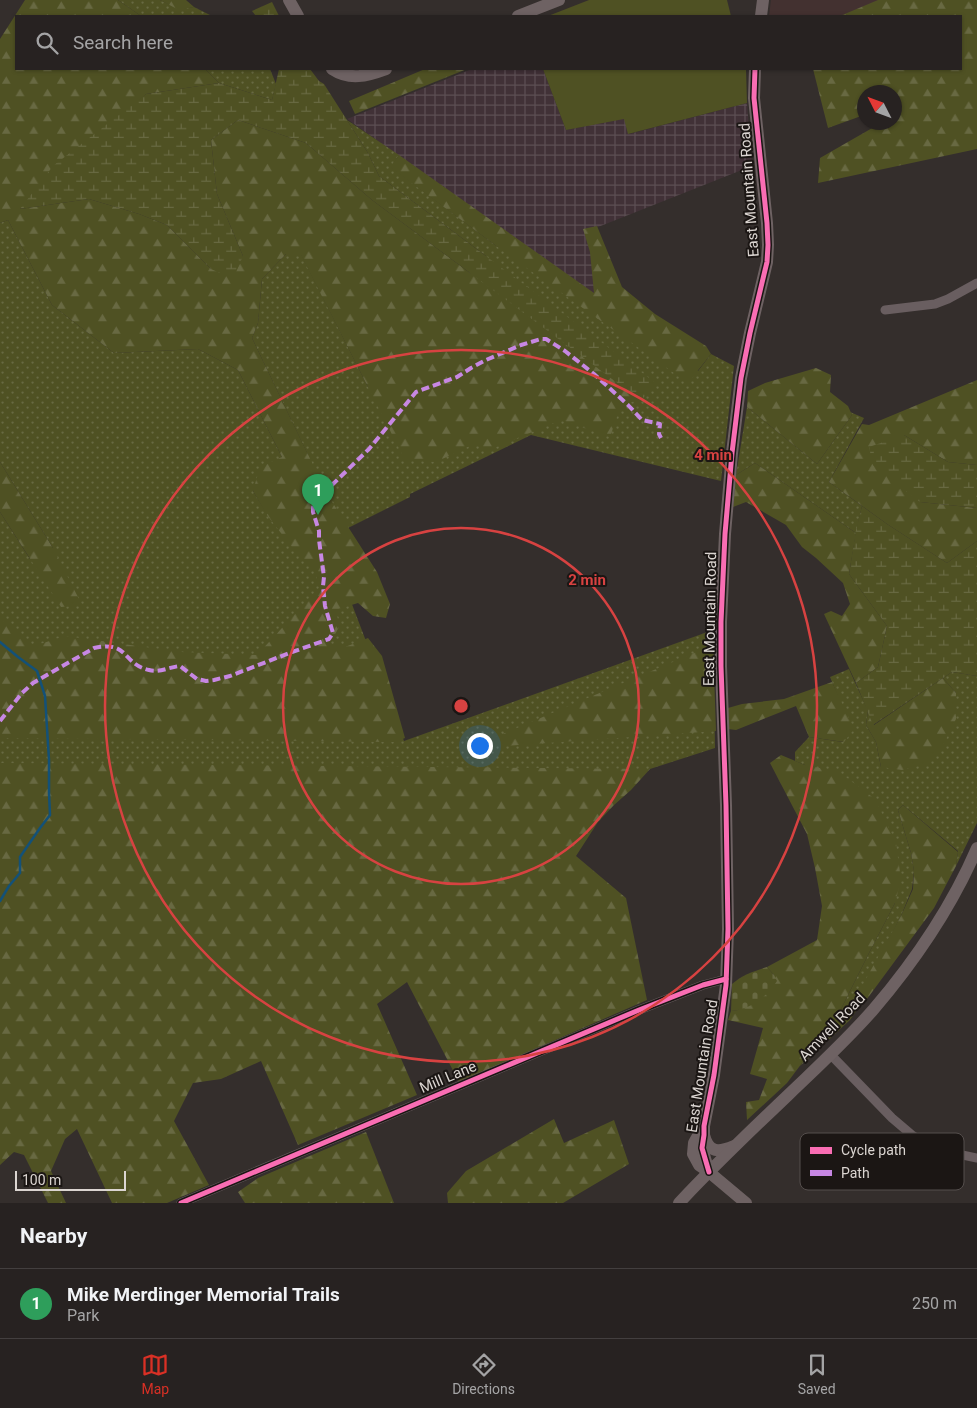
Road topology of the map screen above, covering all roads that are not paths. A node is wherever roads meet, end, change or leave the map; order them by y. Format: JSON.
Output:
{"nodes":[{"id":1,"x":289,"y":0,"type":"edge"},
{"id":2,"x":559,"y":0,"type":"edge"},
{"id":3,"x":763,"y":0,"type":"edge"},
{"id":4,"x":297,"y":15,"type":"edge"},
{"id":5,"x":521,"y":15,"type":"edge"},
{"id":6,"x":761,"y":15,"type":"edge"},
{"id":7,"x":334,"y":70,"type":"edge"},
{"id":8,"x":383,"y":70,"type":"edge"},
{"id":9,"x":755,"y":70,"type":"edge"},
{"id":10,"x":977,"y":283,"type":"edge"},
{"id":11,"x":885,"y":310,"type":"dead end"},
{"id":12,"x":977,"y":848,"type":"edge"},
{"id":13,"x":726,"y":979,"type":"junction"},
{"id":14,"x":830,"y":1054,"type":"junction"},
{"id":15,"x":704,"y":1130,"type":"junction"},
{"id":16,"x":909,"y":1133,"type":"edge"},
{"id":17,"x":737,"y":1145,"type":"junction"},
{"id":18,"x":964,"y":1155,"type":"edge"},
{"id":19,"x":977,"y":1158,"type":"edge"},
{"id":20,"x":709,"y":1172,"type":"junction"},
{"id":21,"x":181,"y":1203,"type":"edge"},
{"id":22,"x":679,"y":1203,"type":"edge"},
{"id":23,"x":746,"y":1203,"type":"edge"}],
"edges":[{"from":1,"to":4,"type":"street"},
{"from":2,"to":5,"type":"street"},
{"from":3,"to":6,"type":"street"},
{"from":7,"to":8,"type":"street"},
{"from":9,"to":13,"type":"street","name":"East Mountain Road"},
{"from":10,"to":11,"type":"street"},
{"from":12,"to":14,"type":"street","name":"Amwell Road"},
{"from":13,"to":15,"type":"street","name":"East Mountain Road"},
{"from":13,"to":21,"type":"street","name":"Mill Lane"},
{"from":14,"to":16,"type":"street"},
{"from":14,"to":17,"type":"street","name":"Amwell Road"},
{"from":15,"to":17,"type":"street"},
{"from":15,"to":20,"type":"street","name":"East Mountain Road"},
{"from":17,"to":20,"type":"street","name":"Amwell Road"},
{"from":18,"to":19,"type":"street"},
{"from":20,"to":22,"type":"street","name":"Amwell Road"},
{"from":20,"to":23,"type":"street","name":"East Mountain Road"}]}
